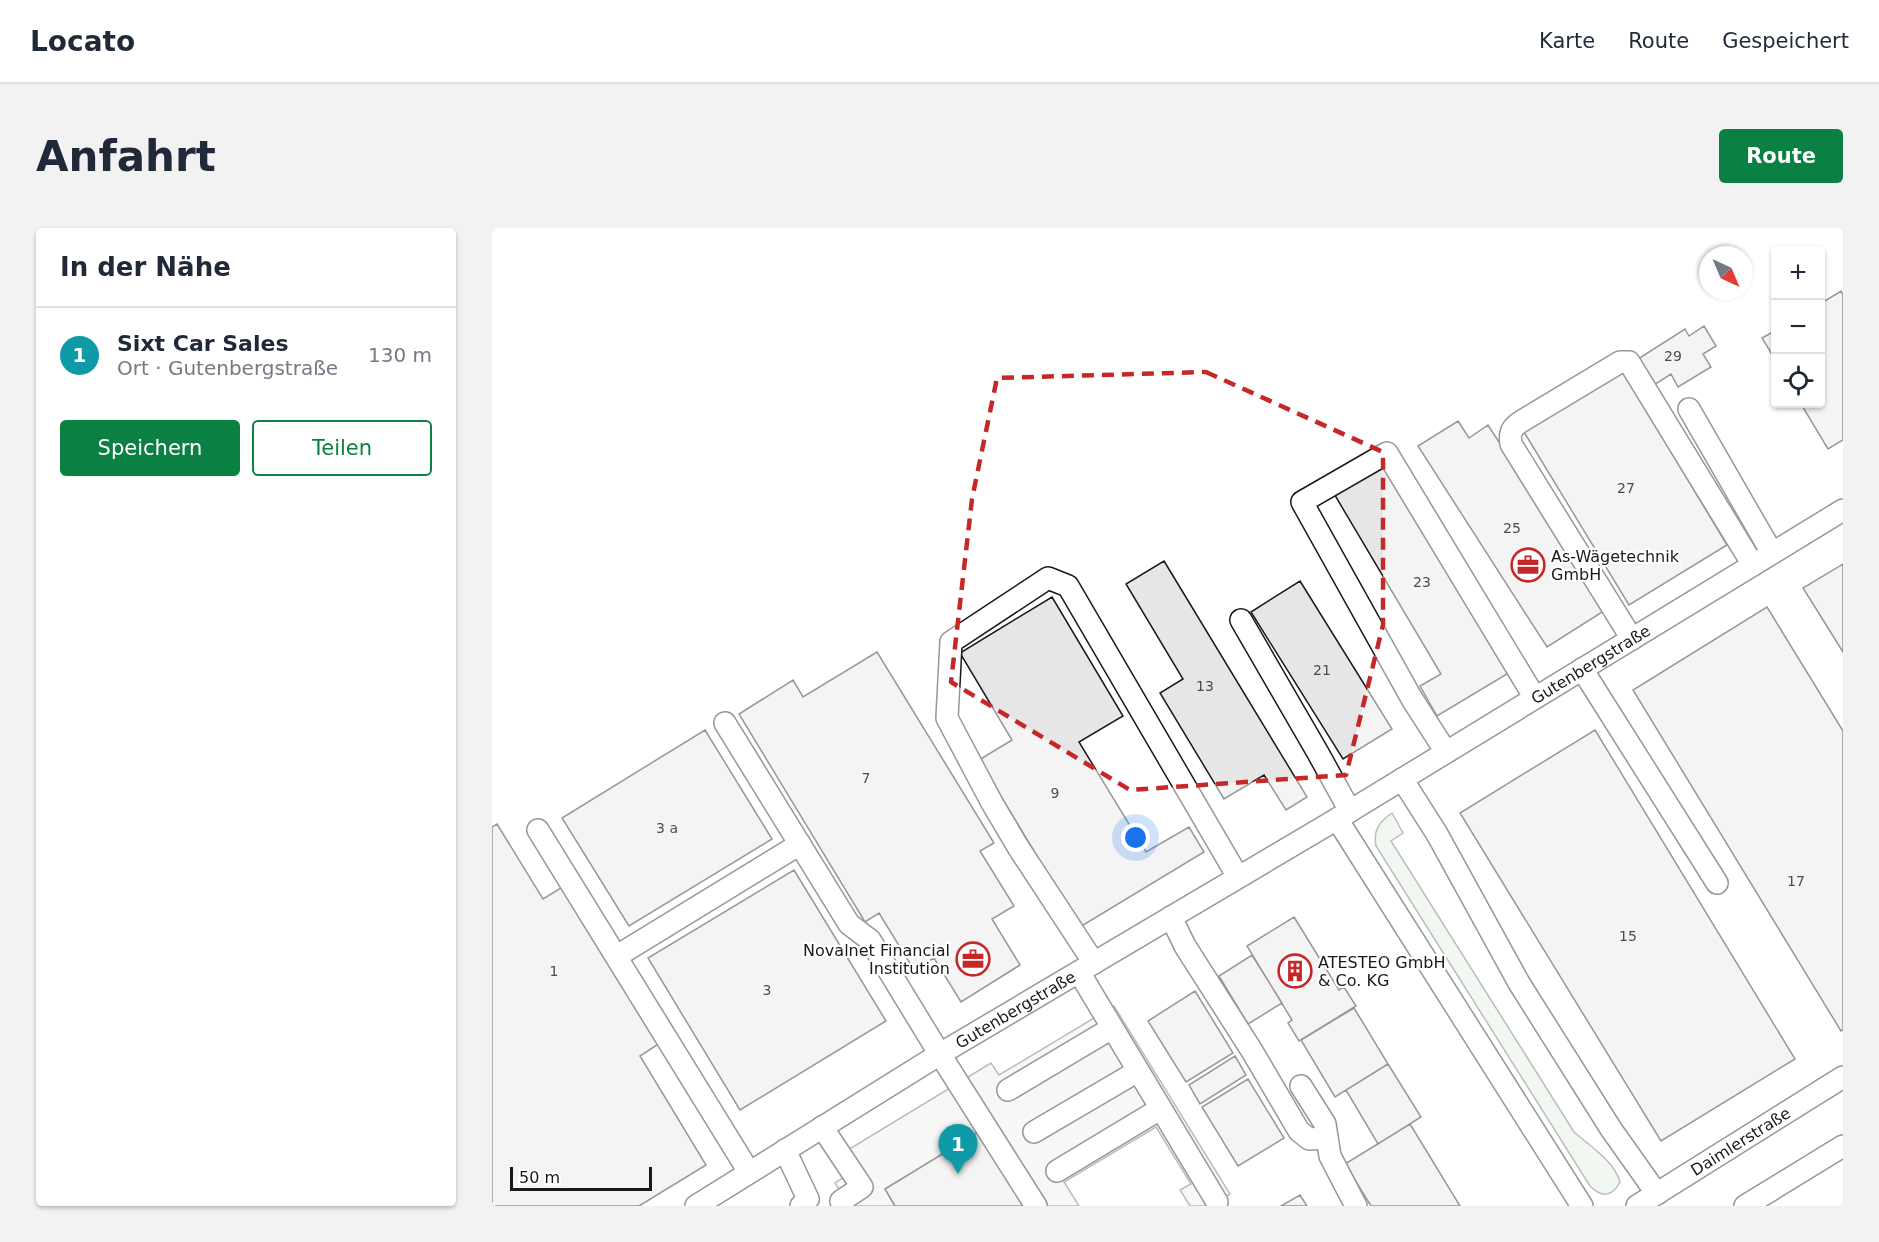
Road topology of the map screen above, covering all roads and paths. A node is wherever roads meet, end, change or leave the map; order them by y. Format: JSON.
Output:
{"nodes":[{"id":1,"x":1689,"y":409,"type":"dead end"},
{"id":2,"x":1843,"y":510,"type":"edge"},
{"id":3,"x":1772,"y":553,"type":"junction"},
{"id":4,"x":1753,"y":565,"type":"junction"},
{"id":5,"x":1241,"y":620,"type":"dead end"},
{"id":6,"x":1632,"y":639,"type":"junction"},
{"id":7,"x":1582,"y":669,"type":"junction"},
{"id":8,"x":1535,"y":698,"type":"junction"},
{"id":9,"x":725,"y":723,"type":"dead end"},
{"id":10,"x":1446,"y":752,"type":"junction"},
{"id":11,"x":1402,"y":779,"type":"junction"},
{"id":12,"x":1343,"y":815,"type":"junction"},
{"id":13,"x":538,"y":830,"type":"dead end"},
{"id":14,"x":800,"y":844,"type":"junction"},
{"id":15,"x":1238,"y":877,"type":"junction"},
{"id":16,"x":1717,"y":882,"type":"dead end"},
{"id":17,"x":1171,"y":917,"type":"junction"},
{"id":18,"x":616,"y":956,"type":"junction"},
{"id":19,"x":1087,"y":967,"type":"junction"},
{"id":20,"x":1112,"y":1028,"type":"junction"},
{"id":21,"x":940,"y":1054,"type":"junction"},
{"id":22,"x":1137,"y":1071,"type":"junction"},
{"id":23,"x":1843,"y":1077,"type":"edge"},
{"id":24,"x":1301,"y":1086,"type":"dead end"},
{"id":25,"x":1008,"y":1090,"type":"dead end"},
{"id":26,"x":1160,"y":1109,"type":"junction"},
{"id":27,"x":822,"y":1127,"type":"junction"},
{"id":28,"x":1034,"y":1132,"type":"dead end"},
{"id":29,"x":1327,"y":1138,"type":"junction"},
{"id":30,"x":1843,"y":1146,"type":"edge"},
{"id":31,"x":785,"y":1150,"type":"junction"},
{"id":32,"x":1057,"y":1171,"type":"dead end"},
{"id":33,"x":749,"y":1172,"type":"junction"},
{"id":34,"x":1657,"y":1194,"type":"junction"},
{"id":35,"x":1217,"y":1202,"type":"dead end"},
{"id":36,"x":696,"y":1206,"type":"edge"},
{"id":37,"x":801,"y":1206,"type":"edge"},
{"id":38,"x":843,"y":1206,"type":"edge"},
{"id":39,"x":1036,"y":1206,"type":"edge"},
{"id":40,"x":1356,"y":1206,"type":"edge"},
{"id":41,"x":1582,"y":1206,"type":"edge"},
{"id":42,"x":1637,"y":1206,"type":"edge"},
{"id":43,"x":1745,"y":1206,"type":"edge"}],
"edges":[{"from":1,"to":3,"type":"street"},
{"from":2,"to":3,"type":"street","name":"Gutenbergstraße"},
{"from":3,"to":4,"type":"street","name":"Gutenbergstraße"},
{"from":4,"to":6,"type":"street","name":"Gutenbergstraße"},
{"from":4,"to":6,"type":"street"},
{"from":5,"to":12,"type":"street"},
{"from":6,"to":7,"type":"street","name":"Gutenbergstraße"},
{"from":7,"to":8,"type":"street","name":"Gutenbergstraße"},
{"from":7,"to":16,"type":"street"},
{"from":8,"to":10,"type":"street","name":"Gutenbergstraße"},
{"from":8,"to":10,"type":"street"},
{"from":9,"to":14,"type":"street"},
{"from":10,"to":11,"type":"street","name":"Gutenbergstraße"},
{"from":11,"to":12,"type":"street","name":"Gutenbergstraße"},
{"from":11,"to":34,"type":"street"},
{"from":12,"to":15,"type":"street","name":"Gutenbergstraße"},
{"from":12,"to":41,"type":"street"},
{"from":13,"to":18,"type":"street"},
{"from":14,"to":18,"type":"street"},
{"from":14,"to":21,"type":"street"},
{"from":15,"to":17,"type":"street","name":"Gutenbergstraße"},
{"from":15,"to":19,"type":"street"},
{"from":17,"to":19,"type":"street","name":"Gutenbergstraße"},
{"from":17,"to":29,"type":"street"},
{"from":18,"to":33,"type":"street"},
{"from":19,"to":20,"type":"street"},
{"from":19,"to":21,"type":"street","name":"Gutenbergstraße"},
{"from":20,"to":22,"type":"street"},
{"from":20,"to":25,"type":"street"},
{"from":21,"to":27,"type":"street","name":"Gutenbergstraße"},
{"from":21,"to":39,"type":"street"},
{"from":22,"to":26,"type":"street"},
{"from":22,"to":28,"type":"street"},
{"from":23,"to":34,"type":"street","name":"Daimlerstraße"},
{"from":24,"to":29,"type":"street"},
{"from":26,"to":32,"type":"street"},
{"from":26,"to":35,"type":"street"},
{"from":27,"to":31,"type":"street","name":"Gutenbergstraße"},
{"from":27,"to":38,"type":"street"},
{"from":29,"to":40,"type":"street"},
{"from":30,"to":43,"type":"street"},
{"from":31,"to":33,"type":"street","name":"Gutenbergstraße"},
{"from":31,"to":37,"type":"street"},
{"from":33,"to":36,"type":"street","name":"Gutenbergstraße"},
{"from":34,"to":42,"type":"street","name":"Daimlerstraße"}]}
